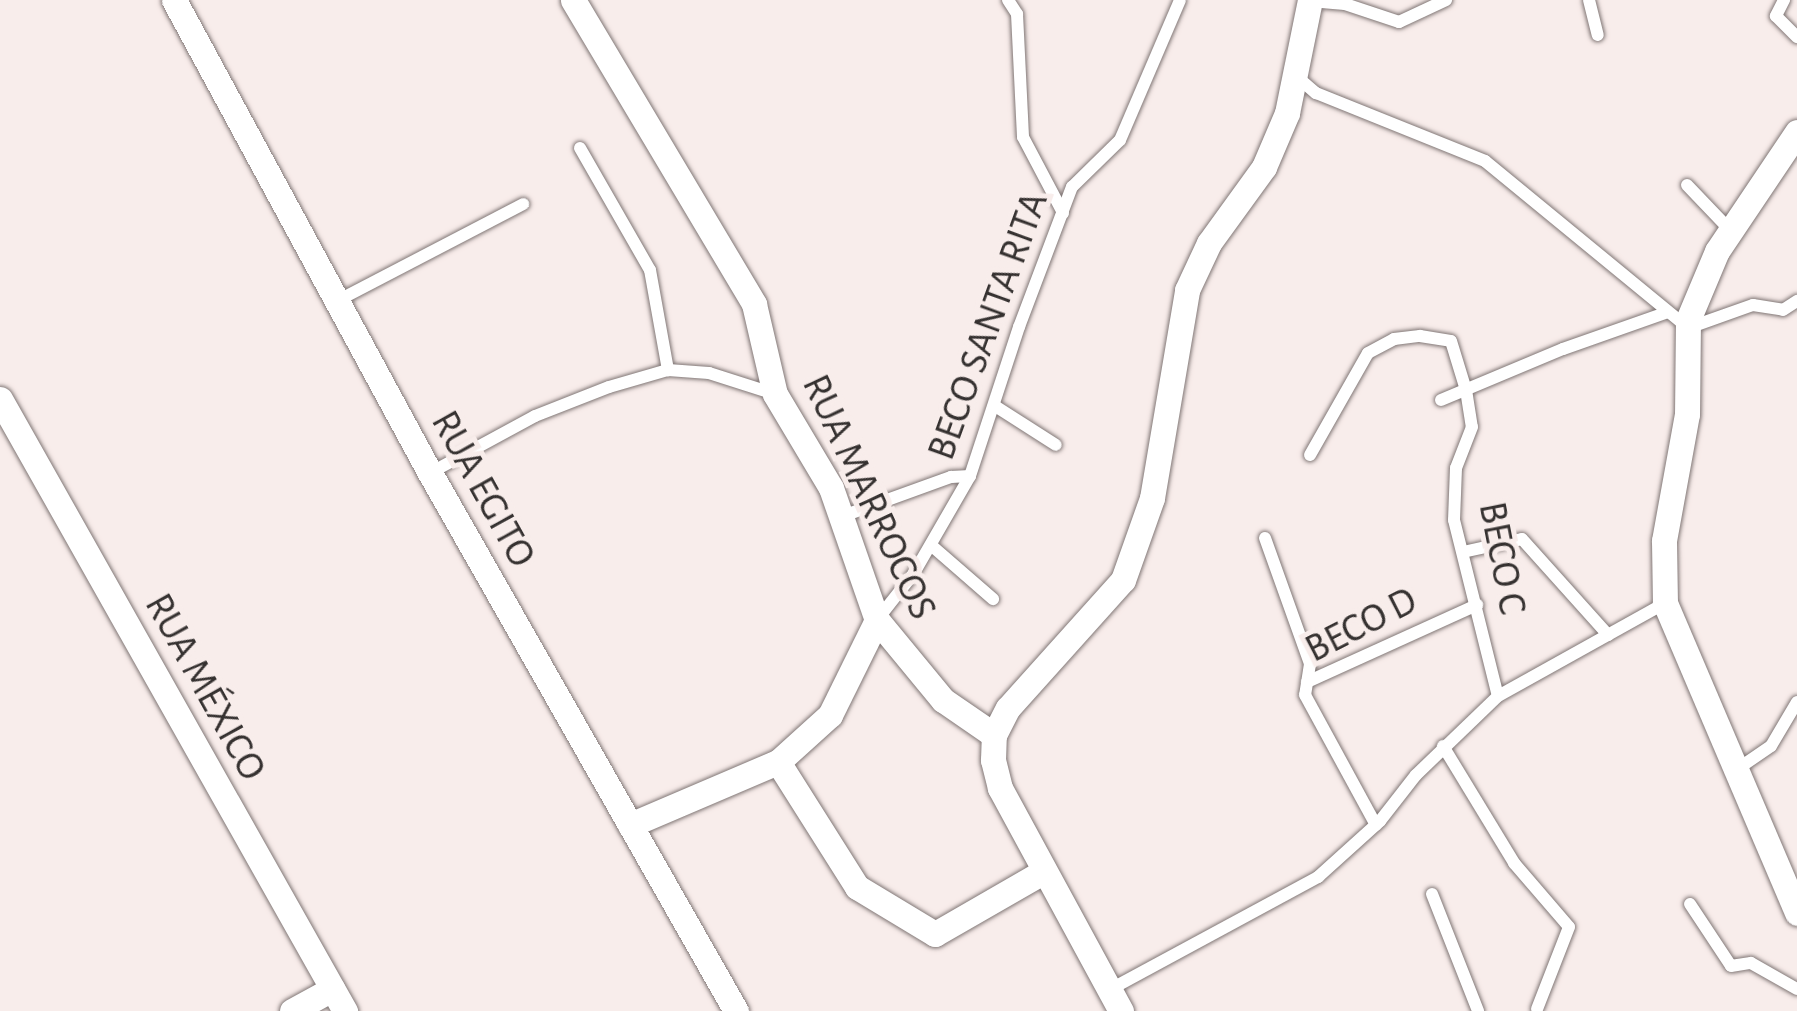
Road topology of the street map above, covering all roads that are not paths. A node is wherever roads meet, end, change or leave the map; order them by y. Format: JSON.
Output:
{"nodes":[{"id":1,"x":174,"y":0,"type":"edge"},
{"id":2,"x":573,"y":0,"type":"edge"},
{"id":3,"x":1008,"y":0,"type":"edge"},
{"id":4,"x":1180,"y":0,"type":"edge"},
{"id":5,"x":1310,"y":0,"type":"edge"},
{"id":6,"x":1446,"y":0,"type":"edge"},
{"id":7,"x":1589,"y":0,"type":"edge"},
{"id":8,"x":1784,"y":0,"type":"edge"},
{"id":9,"x":1598,"y":35,"type":"dead end"},
{"id":10,"x":1797,"y":37,"type":"edge"},
{"id":11,"x":1296,"y":74,"type":"junction"},
{"id":12,"x":1797,"y":132,"type":"edge"},
{"id":13,"x":580,"y":148,"type":"dead end"},
{"id":14,"x":1687,"y":185,"type":"dead end"},
{"id":15,"x":523,"y":204,"type":"dead end"},
{"id":16,"x":1063,"y":213,"type":"junction"},
{"id":17,"x":1731,"y":230,"type":"junction"},
{"id":18,"x":337,"y":301,"type":"junction"},
{"id":19,"x":1797,"y":301,"type":"edge"},
{"id":20,"x":1678,"y":320,"type":"junction"},
{"id":21,"x":668,"y":370,"type":"junction"},
{"id":22,"x":1466,"y":390,"type":"junction"},
{"id":23,"x":775,"y":394,"type":"junction"},
{"id":24,"x":0,"y":399,"type":"edge"},
{"id":25,"x":1442,"y":400,"type":"dead end"},
{"id":26,"x":995,"y":406,"type":"junction"},
{"id":27,"x":1056,"y":445,"type":"dead end"},
{"id":28,"x":1310,"y":455,"type":"dead end"},
{"id":29,"x":430,"y":474,"type":"junction"},
{"id":30,"x":970,"y":476,"type":"junction"},
{"id":31,"x":844,"y":516,"type":"junction"},
{"id":32,"x":1265,"y":538,"type":"dead end"},
{"id":33,"x":932,"y":546,"type":"junction"},
{"id":34,"x":1463,"y":552,"type":"junction"},
{"id":35,"x":993,"y":600,"type":"dead end"},
{"id":36,"x":1666,"y":603,"type":"junction"},
{"id":37,"x":1476,"y":605,"type":"junction"},
{"id":38,"x":877,"y":620,"type":"junction"},
{"id":39,"x":1608,"y":635,"type":"junction"},
{"id":40,"x":1307,"y":682,"type":"junction"},
{"id":41,"x":1498,"y":696,"type":"junction"},
{"id":42,"x":1797,"y":702,"type":"edge"},
{"id":43,"x":994,"y":735,"type":"junction"},
{"id":44,"x":1443,"y":746,"type":"junction"},
{"id":45,"x":778,"y":762,"type":"junction"},
{"id":46,"x":1736,"y":770,"type":"junction"},
{"id":47,"x":630,"y":825,"type":"junction"},
{"id":48,"x":1376,"y":825,"type":"junction"},
{"id":49,"x":1043,"y":872,"type":"junction"},
{"id":50,"x":1432,"y":894,"type":"dead end"},
{"id":51,"x":1690,"y":904,"type":"dead end"},
{"id":52,"x":1797,"y":913,"type":"edge"},
{"id":53,"x":1797,"y":989,"type":"edge"},
{"id":54,"x":338,"y":1000,"type":"edge"},
{"id":55,"x":1115,"y":1000,"type":"edge"},
{"id":56,"x":1536,"y":1010,"type":"edge"},
{"id":57,"x":292,"y":1011,"type":"edge"},
{"id":58,"x":736,"y":1011,"type":"edge"},
{"id":59,"x":1478,"y":1011,"type":"edge"}],
"edges":[{"from":1,"to":18,"type":"street","name":"RUA EGITO"},
{"from":2,"to":23,"type":"street","name":"RUA MARROCOS"},
{"from":3,"to":16,"type":"lane"},
{"from":4,"to":16,"type":"lane","name":"BECO SANTA RITA"},
{"from":5,"to":6,"type":"lane"},
{"from":5,"to":11,"type":"street"},
{"from":7,"to":9,"type":"lane"},
{"from":8,"to":10,"type":"lane"},
{"from":11,"to":20,"type":"lane"},
{"from":11,"to":43,"type":"street"},
{"from":12,"to":17,"type":"street"},
{"from":13,"to":21,"type":"lane"},
{"from":14,"to":17,"type":"lane"},
{"from":15,"to":18,"type":"lane"},
{"from":16,"to":26,"type":"lane","name":"BECO SANTA RITA"},
{"from":17,"to":20,"type":"street"},
{"from":18,"to":29,"type":"street","name":"RUA EGITO"},
{"from":19,"to":20,"type":"lane"},
{"from":20,"to":22,"type":"lane"},
{"from":20,"to":36,"type":"street"},
{"from":21,"to":23,"type":"lane"},
{"from":21,"to":29,"type":"lane"},
{"from":22,"to":25,"type":"lane"},
{"from":22,"to":28,"type":"lane","name":"BECO C"},
{"from":22,"to":34,"type":"lane","name":"BECO C"},
{"from":23,"to":31,"type":"street","name":"RUA MARROCOS"},
{"from":24,"to":54,"type":"street","name":"RUA MÉXICO"},
{"from":26,"to":27,"type":"lane"},
{"from":26,"to":30,"type":"lane","name":"BECO SANTA RITA"},
{"from":29,"to":47,"type":"street","name":"RUA EGITO"},
{"from":30,"to":31,"type":"lane"},
{"from":30,"to":33,"type":"lane","name":"BECO SANTA RITA"},
{"from":31,"to":38,"type":"street","name":"RUA MARROCOS"},
{"from":32,"to":40,"type":"lane"},
{"from":33,"to":35,"type":"lane"},
{"from":33,"to":38,"type":"lane","name":"BECO SANTA RITA"},
{"from":34,"to":37,"type":"lane","name":"BECO C"},
{"from":34,"to":39,"type":"lane"},
{"from":36,"to":39,"type":"lane"},
{"from":36,"to":46,"type":"street"},
{"from":37,"to":40,"type":"lane","name":"BECO D"},
{"from":37,"to":41,"type":"lane","name":"BECO C"},
{"from":38,"to":43,"type":"street","name":"RUA MARROCOS"},
{"from":38,"to":45,"type":"street"},
{"from":39,"to":41,"type":"lane"},
{"from":40,"to":48,"type":"lane","name":"BECO D"},
{"from":41,"to":44,"type":"lane"},
{"from":42,"to":46,"type":"lane"},
{"from":43,"to":49,"type":"street"},
{"from":44,"to":48,"type":"lane"},
{"from":44,"to":56,"type":"lane"},
{"from":45,"to":47,"type":"street"},
{"from":45,"to":49,"type":"street"},
{"from":46,"to":52,"type":"street"},
{"from":47,"to":58,"type":"street","name":"RUA EGITO"},
{"from":48,"to":55,"type":"lane"},
{"from":49,"to":55,"type":"street"},
{"from":50,"to":59,"type":"lane"},
{"from":51,"to":53,"type":"lane"},
{"from":54,"to":57,"type":"street"}]}
